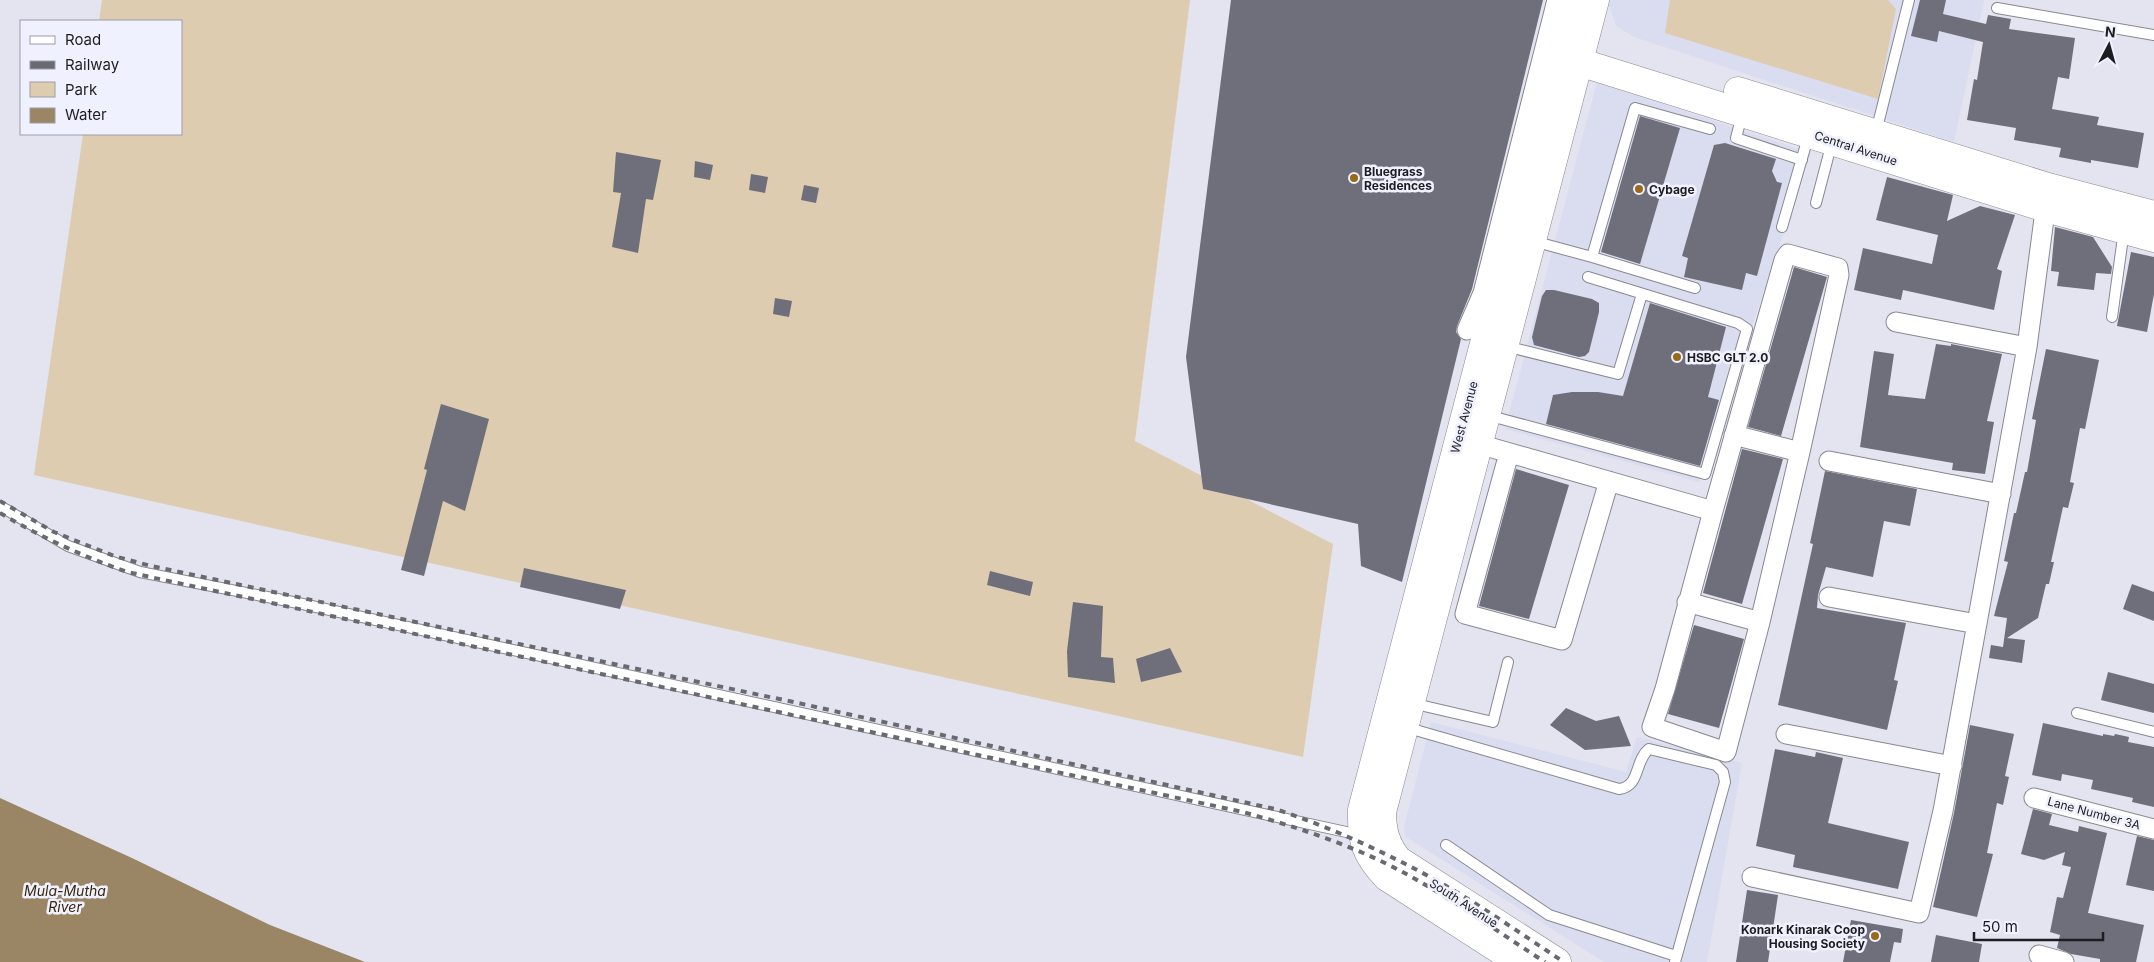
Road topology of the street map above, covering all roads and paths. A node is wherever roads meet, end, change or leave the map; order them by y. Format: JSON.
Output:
{"nodes":[{"id":1,"x":1557,"y":0,"type":"edge"},
{"id":2,"x":1574,"y":0,"type":"edge"},
{"id":3,"x":1595,"y":0,"type":"edge"},
{"id":4,"x":1910,"y":0,"type":"edge"},
{"id":5,"x":1997,"y":8,"type":"dead end"},
{"id":6,"x":2154,"y":35,"type":"edge"},
{"id":7,"x":1571,"y":50,"type":"junction"},
{"id":8,"x":1542,"y":92,"type":"junction"},
{"id":9,"x":1743,"y":113,"type":"junction"},
{"id":10,"x":1710,"y":129,"type":"dead end"},
{"id":11,"x":1821,"y":137,"type":"junction"},
{"id":12,"x":1873,"y":143,"type":"junction"},
{"id":13,"x":1802,"y":160,"type":"junction"},
{"id":14,"x":2047,"y":197,"type":"junction"},
{"id":15,"x":1816,"y":203,"type":"dead end"},
{"id":16,"x":2154,"y":215,"type":"edge"},
{"id":17,"x":1782,"y":227,"type":"dead end"},
{"id":18,"x":2125,"y":229,"type":"junction"},
{"id":19,"x":2154,"y":238,"type":"edge"},
{"id":20,"x":1532,"y":241,"type":"junction"},
{"id":21,"x":1592,"y":257,"type":"junction"},
{"id":22,"x":1588,"y":278,"type":"dead end"},
{"id":23,"x":1695,"y":288,"type":"dead end"},
{"id":24,"x":1642,"y":294,"type":"junction"},
{"id":25,"x":2112,"y":317,"type":"dead end"},
{"id":26,"x":1896,"y":322,"type":"dead end"},
{"id":27,"x":1467,"y":330,"type":"dead end"},
{"id":28,"x":1504,"y":346,"type":"junction"},
{"id":29,"x":2027,"y":347,"type":"junction"},
{"id":30,"x":1486,"y":414,"type":"junction"},
{"id":31,"x":1734,"y":435,"type":"junction"},
{"id":32,"x":1468,"y":441,"type":"junction"},
{"id":33,"x":1800,"y":452,"type":"junction"},
{"id":34,"x":1509,"y":453,"type":"junction"},
{"id":35,"x":1829,"y":461,"type":"dead end"},
{"id":36,"x":1609,"y":481,"type":"junction"},
{"id":37,"x":2001,"y":494,"type":"junction"},
{"id":38,"x":0,"y":506,"type":"edge"},
{"id":39,"x":1713,"y":511,"type":"junction"},
{"id":40,"x":1829,"y":597,"type":"dead end"},
{"id":41,"x":1687,"y":602,"type":"junction"},
{"id":42,"x":1760,"y":622,"type":"junction"},
{"id":43,"x":1977,"y":624,"type":"junction"},
{"id":44,"x":1508,"y":662,"type":"dead end"},
{"id":45,"x":2077,"y":714,"type":"dead end"},
{"id":46,"x":1407,"y":715,"type":"junction"},
{"id":47,"x":2154,"y":732,"type":"edge"},
{"id":48,"x":1786,"y":734,"type":"dead end"},
{"id":49,"x":1952,"y":766,"type":"junction"},
{"id":50,"x":2034,"y":798,"type":"dead end"},
{"id":51,"x":2154,"y":829,"type":"edge"},
{"id":52,"x":1373,"y":834,"type":"junction"},
{"id":53,"x":1446,"y":845,"type":"dead end"},
{"id":54,"x":1752,"y":877,"type":"dead end"},
{"id":55,"x":2039,"y":955,"type":"dead end"},
{"id":56,"x":1675,"y":959,"type":"edge"},
{"id":57,"x":1519,"y":962,"type":"edge"},
{"id":58,"x":1557,"y":962,"type":"edge"},
{"id":59,"x":2064,"y":962,"type":"edge"}],
"edges":[{"from":1,"to":8,"type":"street"},
{"from":2,"to":7,"type":"main road","name":"West Avenue"},
{"from":3,"to":7,"type":"main road","name":"West Avenue"},
{"from":4,"to":12,"type":"lane"},
{"from":5,"to":6,"type":"lane"},
{"from":7,"to":8,"type":"main road","name":"West Avenue"},
{"from":7,"to":9,"type":"main road","name":"Central Avenue"},
{"from":7,"to":12,"type":"main road","name":"Central Avenue"},
{"from":7,"to":20,"type":"main road","name":"West Avenue"},
{"from":8,"to":27,"type":"street"},
{"from":8,"to":32,"type":"main road","name":"West Avenue"},
{"from":9,"to":11,"type":"main road","name":"Central Avenue"},
{"from":9,"to":13,"type":"lane"},
{"from":10,"to":21,"type":"lane"},
{"from":11,"to":12,"type":"main road","name":"Central Avenue"},
{"from":11,"to":13,"type":"lane"},
{"from":11,"to":15,"type":"lane"},
{"from":12,"to":14,"type":"main road","name":"Central Avenue"},
{"from":13,"to":17,"type":"lane"},
{"from":14,"to":16,"type":"main road","name":"Central Avenue"},
{"from":14,"to":18,"type":"main road","name":"Central Avenue"},
{"from":14,"to":29,"type":"street"},
{"from":18,"to":19,"type":"main road","name":"Central Avenue"},
{"from":18,"to":25,"type":"lane"},
{"from":20,"to":21,"type":"lane"},
{"from":20,"to":28,"type":"main road","name":"West Avenue"},
{"from":21,"to":23,"type":"lane"},
{"from":22,"to":24,"type":"lane"},
{"from":24,"to":28,"type":"lane"},
{"from":24,"to":30,"type":"lane"},
{"from":26,"to":29,"type":"street"},
{"from":28,"to":30,"type":"main road","name":"West Avenue"},
{"from":29,"to":37,"type":"street"},
{"from":30,"to":32,"type":"main road","name":"West Avenue"},
{"from":31,"to":33,"type":"street"},
{"from":31,"to":33,"type":"street"},
{"from":31,"to":39,"type":"street"},
{"from":32,"to":34,"type":"street"},
{"from":32,"to":46,"type":"main road","name":"West Avenue"},
{"from":32,"to":52,"type":"main road","name":"West Avenue"},
{"from":33,"to":42,"type":"street"},
{"from":34,"to":36,"type":"street"},
{"from":34,"to":36,"type":"street"},
{"from":35,"to":37,"type":"street"},
{"from":36,"to":39,"type":"street"},
{"from":37,"to":43,"type":"street"},
{"from":38,"to":52,"type":"lane"},
{"from":39,"to":41,"type":"street"},
{"from":40,"to":43,"type":"street"},
{"from":41,"to":42,"type":"street"},
{"from":41,"to":42,"type":"street"},
{"from":43,"to":49,"type":"street"},
{"from":44,"to":46,"type":"lane"},
{"from":45,"to":47,"type":"lane"},
{"from":46,"to":52,"type":"main road","name":"West Avenue"},
{"from":46,"to":56,"type":"lane"},
{"from":48,"to":49,"type":"street"},
{"from":49,"to":54,"type":"street"},
{"from":50,"to":51,"type":"street","name":"Lane Number 3A"},
{"from":52,"to":57,"type":"main road","name":"South Avenue"},
{"from":52,"to":58,"type":"main road","name":"South Avenue"},
{"from":53,"to":56,"type":"lane"},
{"from":55,"to":59,"type":"street"}]}
